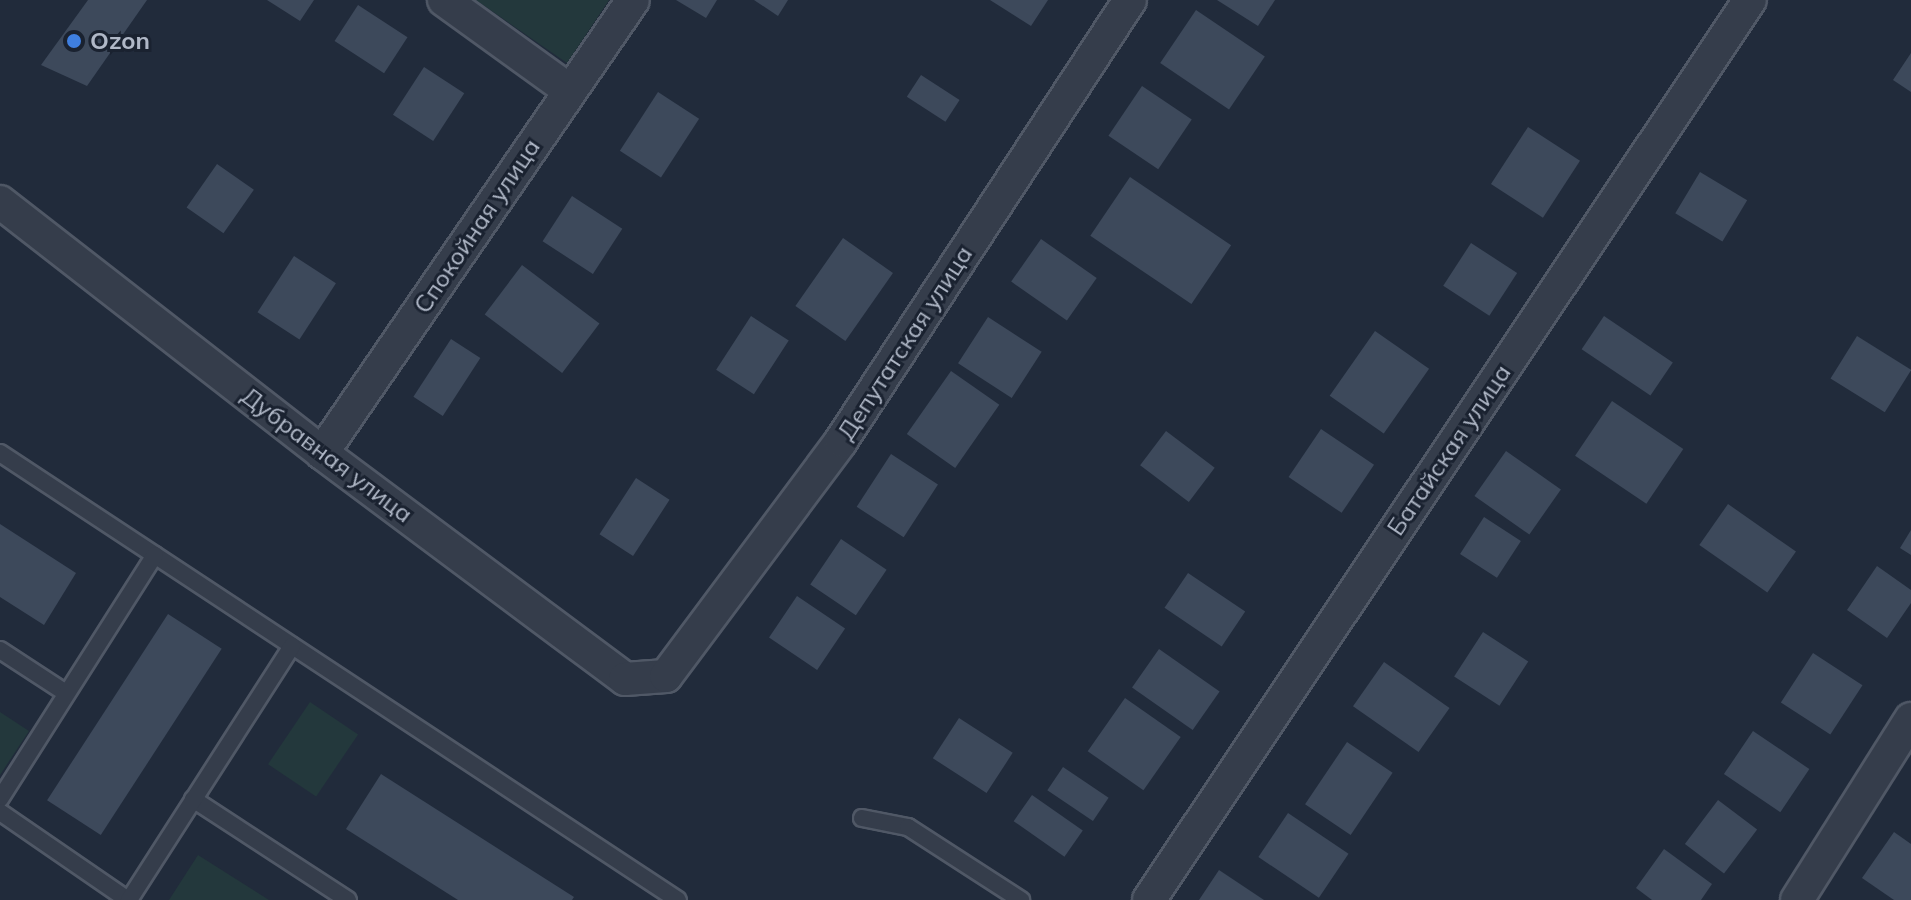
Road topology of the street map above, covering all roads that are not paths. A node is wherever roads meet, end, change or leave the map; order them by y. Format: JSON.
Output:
{"nodes":[{"id":1,"x":444,"y":0,"type":"edge"},
{"id":2,"x":633,"y":0,"type":"edge"},
{"id":3,"x":1130,"y":0,"type":"edge"},
{"id":4,"x":1750,"y":0,"type":"edge"},
{"id":5,"x":570,"y":91,"type":"junction"},
{"id":6,"x":0,"y":202,"type":"edge"},
{"id":7,"x":0,"y":453,"type":"edge"},
{"id":8,"x":322,"y":453,"type":"junction"},
{"id":9,"x":155,"y":555,"type":"junction"},
{"id":10,"x":292,"y":646,"type":"junction"},
{"id":11,"x":0,"y":650,"type":"edge"},
{"id":12,"x":666,"y":676,"type":"joint"},
{"id":13,"x":66,"y":693,"type":"junction"},
{"id":14,"x":1911,"y":719,"type":"edge"},
{"id":15,"x":0,"y":799,"type":"edge"},
{"id":16,"x":193,"y":799,"type":"junction"},
{"id":17,"x":0,"y":812,"type":"edge"},
{"id":18,"x":862,"y":818,"type":"dead end"},
{"id":19,"x":128,"y":900,"type":"edge"},
{"id":20,"x":348,"y":900,"type":"edge"},
{"id":21,"x":678,"y":900,"type":"edge"},
{"id":22,"x":1021,"y":900,"type":"edge"},
{"id":23,"x":1149,"y":900,"type":"edge"},
{"id":24,"x":1797,"y":900,"type":"edge"}],
"edges":[{"from":1,"to":5,"type":"street"},
{"from":2,"to":5,"type":"street","name":"Спокойная улица"},
{"from":3,"to":12,"type":"street","name":"Депутатская улица"},
{"from":4,"to":23,"type":"street","name":"Батайская улица"},
{"from":5,"to":8,"type":"street","name":"Спокойная улица"},
{"from":6,"to":8,"type":"street","name":"Дубравная улица"},
{"from":7,"to":9,"type":"lane"},
{"from":8,"to":12,"type":"street","name":"Дубравная улица"},
{"from":9,"to":10,"type":"lane"},
{"from":9,"to":13,"type":"lane"},
{"from":10,"to":16,"type":"lane"},
{"from":10,"to":21,"type":"lane"},
{"from":11,"to":13,"type":"lane"},
{"from":13,"to":15,"type":"lane"},
{"from":14,"to":24,"type":"street"},
{"from":16,"to":19,"type":"lane"},
{"from":16,"to":20,"type":"lane"},
{"from":17,"to":19,"type":"lane"},
{"from":18,"to":22,"type":"lane"}]}
